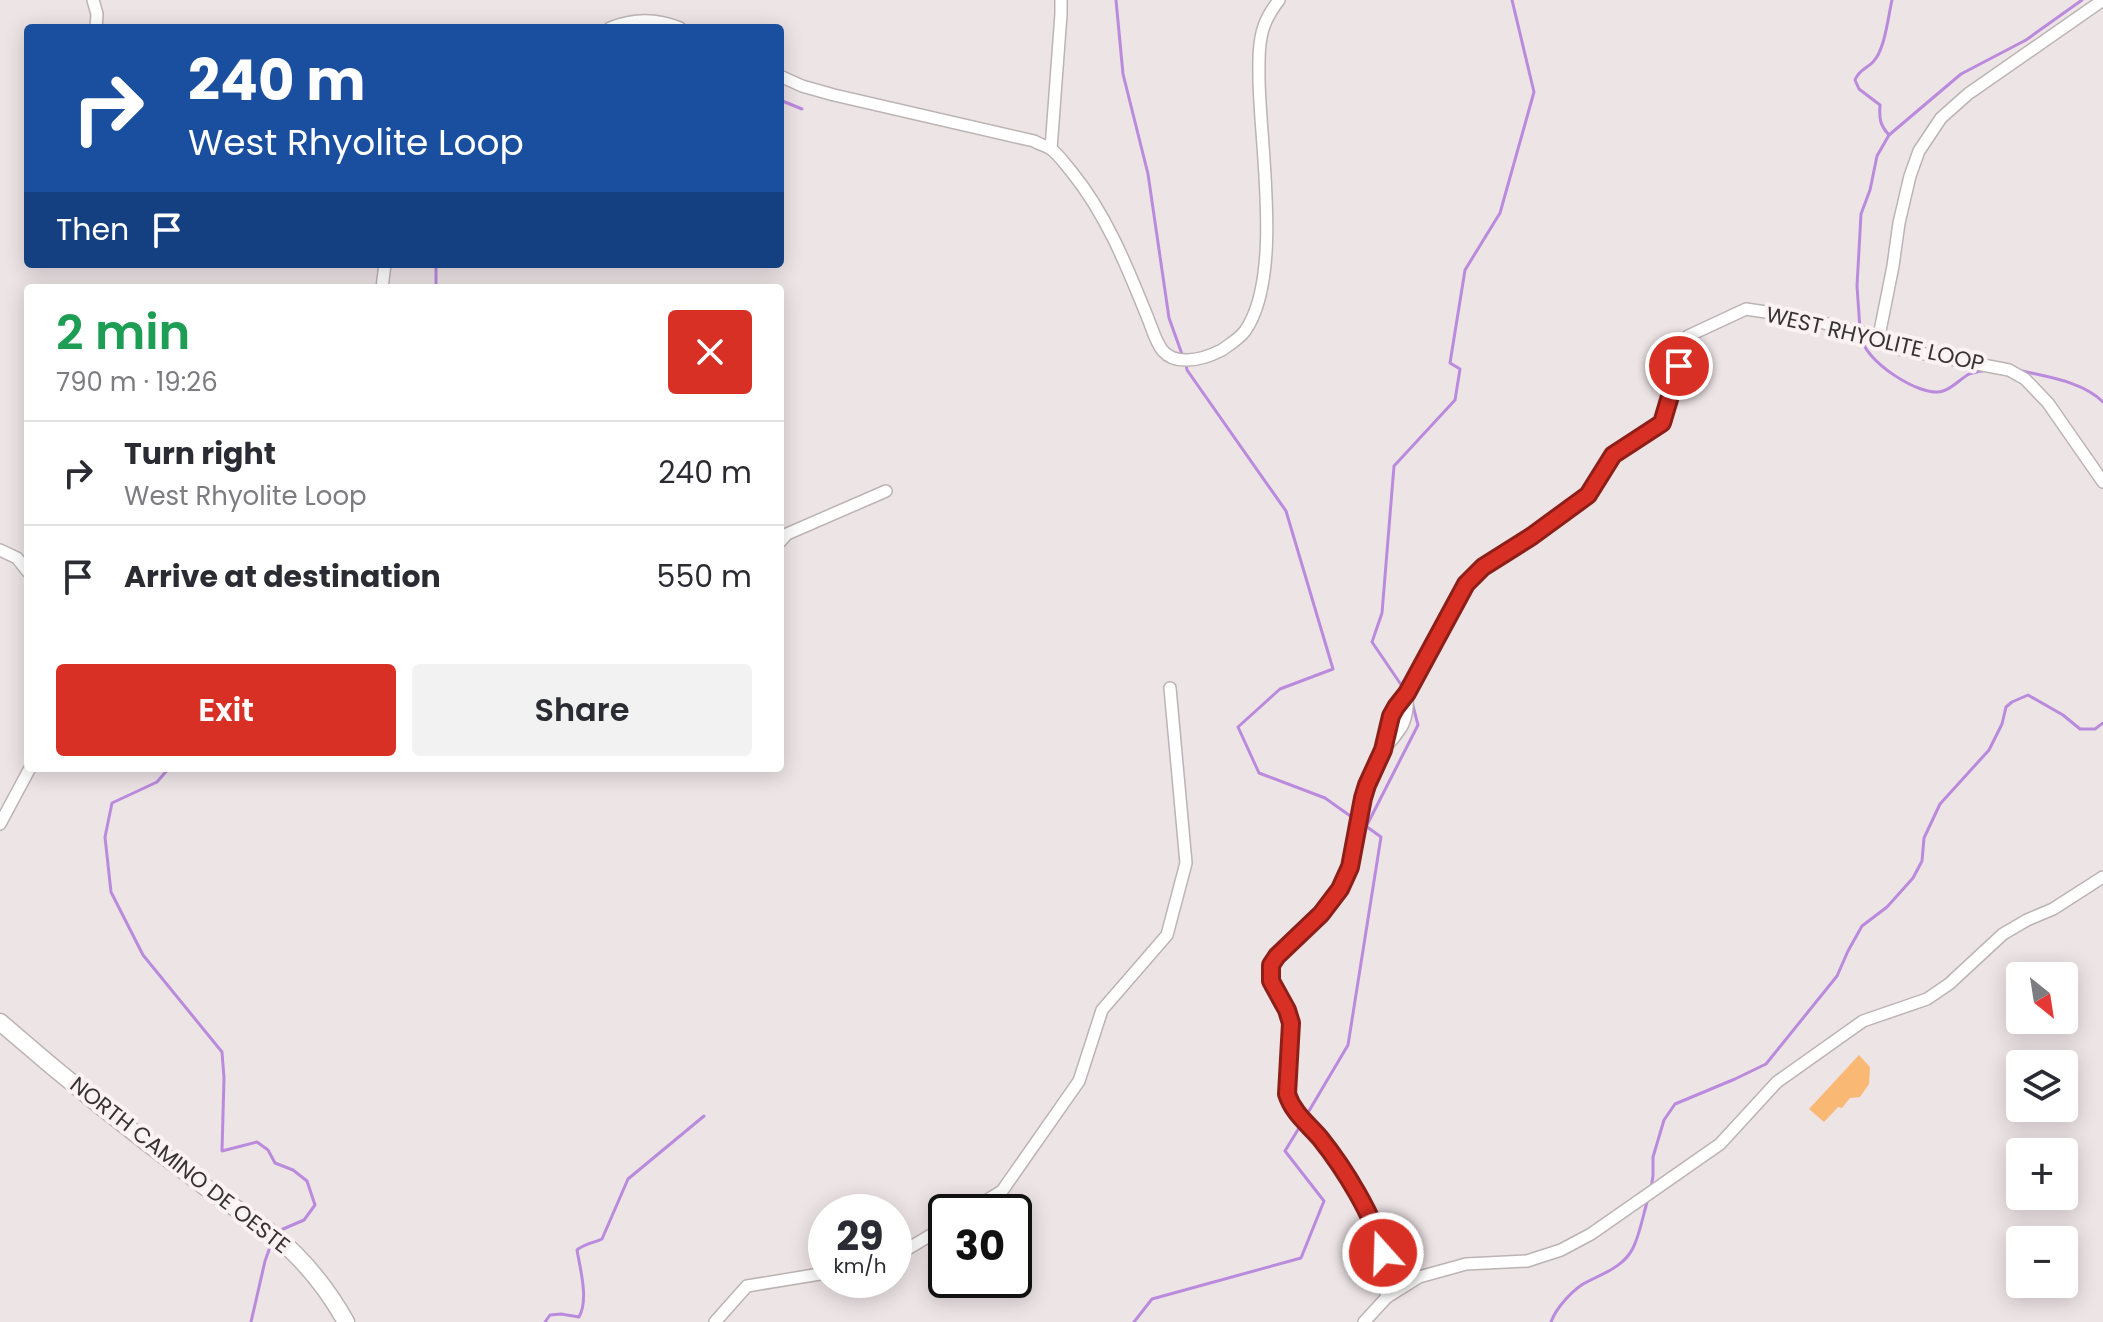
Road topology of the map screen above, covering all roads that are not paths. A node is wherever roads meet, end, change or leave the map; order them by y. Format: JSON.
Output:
{"nodes":[{"id":1,"x":93,"y":0,"type":"edge"},
{"id":2,"x":1061,"y":0,"type":"edge"},
{"id":3,"x":1279,"y":0,"type":"edge"},
{"id":4,"x":2103,"y":0,"type":"edge"},
{"id":5,"x":96,"y":24,"type":"edge"},
{"id":6,"x":620,"y":24,"type":"edge"},
{"id":7,"x":670,"y":24,"type":"edge"},
{"id":8,"x":784,"y":78,"type":"edge"},
{"id":9,"x":1051,"y":149,"type":"junction"},
{"id":10,"x":1878,"y":341,"type":"junction"},
{"id":11,"x":2103,"y":482,"type":"edge"},
{"id":12,"x":886,"y":491,"type":"dead end"},
{"id":13,"x":784,"y":537,"type":"edge"},
{"id":14,"x":0,"y":550,"type":"edge"},
{"id":15,"x":24,"y":566,"type":"edge"},
{"id":16,"x":1170,"y":688,"type":"dead end"},
{"id":17,"x":28,"y":772,"type":"edge"},
{"id":18,"x":0,"y":824,"type":"edge"},
{"id":19,"x":2103,"y":877,"type":"edge"},
{"id":20,"x":0,"y":1022,"type":"edge"},
{"id":21,"x":997,"y":1194,"type":"edge"},
{"id":22,"x":808,"y":1276,"type":"edge"},
{"id":23,"x":1387,"y":1297,"type":"junction"},
{"id":24,"x":346,"y":1322,"type":"edge"},
{"id":25,"x":715,"y":1322,"type":"edge"},
{"id":26,"x":1364,"y":1322,"type":"edge"}],
"edges":[{"from":1,"to":5,"type":"street"},
{"from":2,"to":9,"type":"street"},
{"from":3,"to":9,"type":"street"},
{"from":4,"to":10,"type":"street"},
{"from":6,"to":7,"type":"street"},
{"from":8,"to":9,"type":"street"},
{"from":10,"to":11,"type":"street","name":"WEST RHYOLITE LOOP"},
{"from":10,"to":23,"type":"street","name":"WEST RHYOLITE LOOP"},
{"from":12,"to":13,"type":"street"},
{"from":14,"to":15,"type":"street"},
{"from":16,"to":21,"type":"street"},
{"from":17,"to":18,"type":"street"},
{"from":19,"to":23,"type":"street"},
{"from":20,"to":24,"type":"street","name":"NORTH CAMINO DE OESTE"},
{"from":22,"to":25,"type":"street"},
{"from":23,"to":26,"type":"street"}]}
